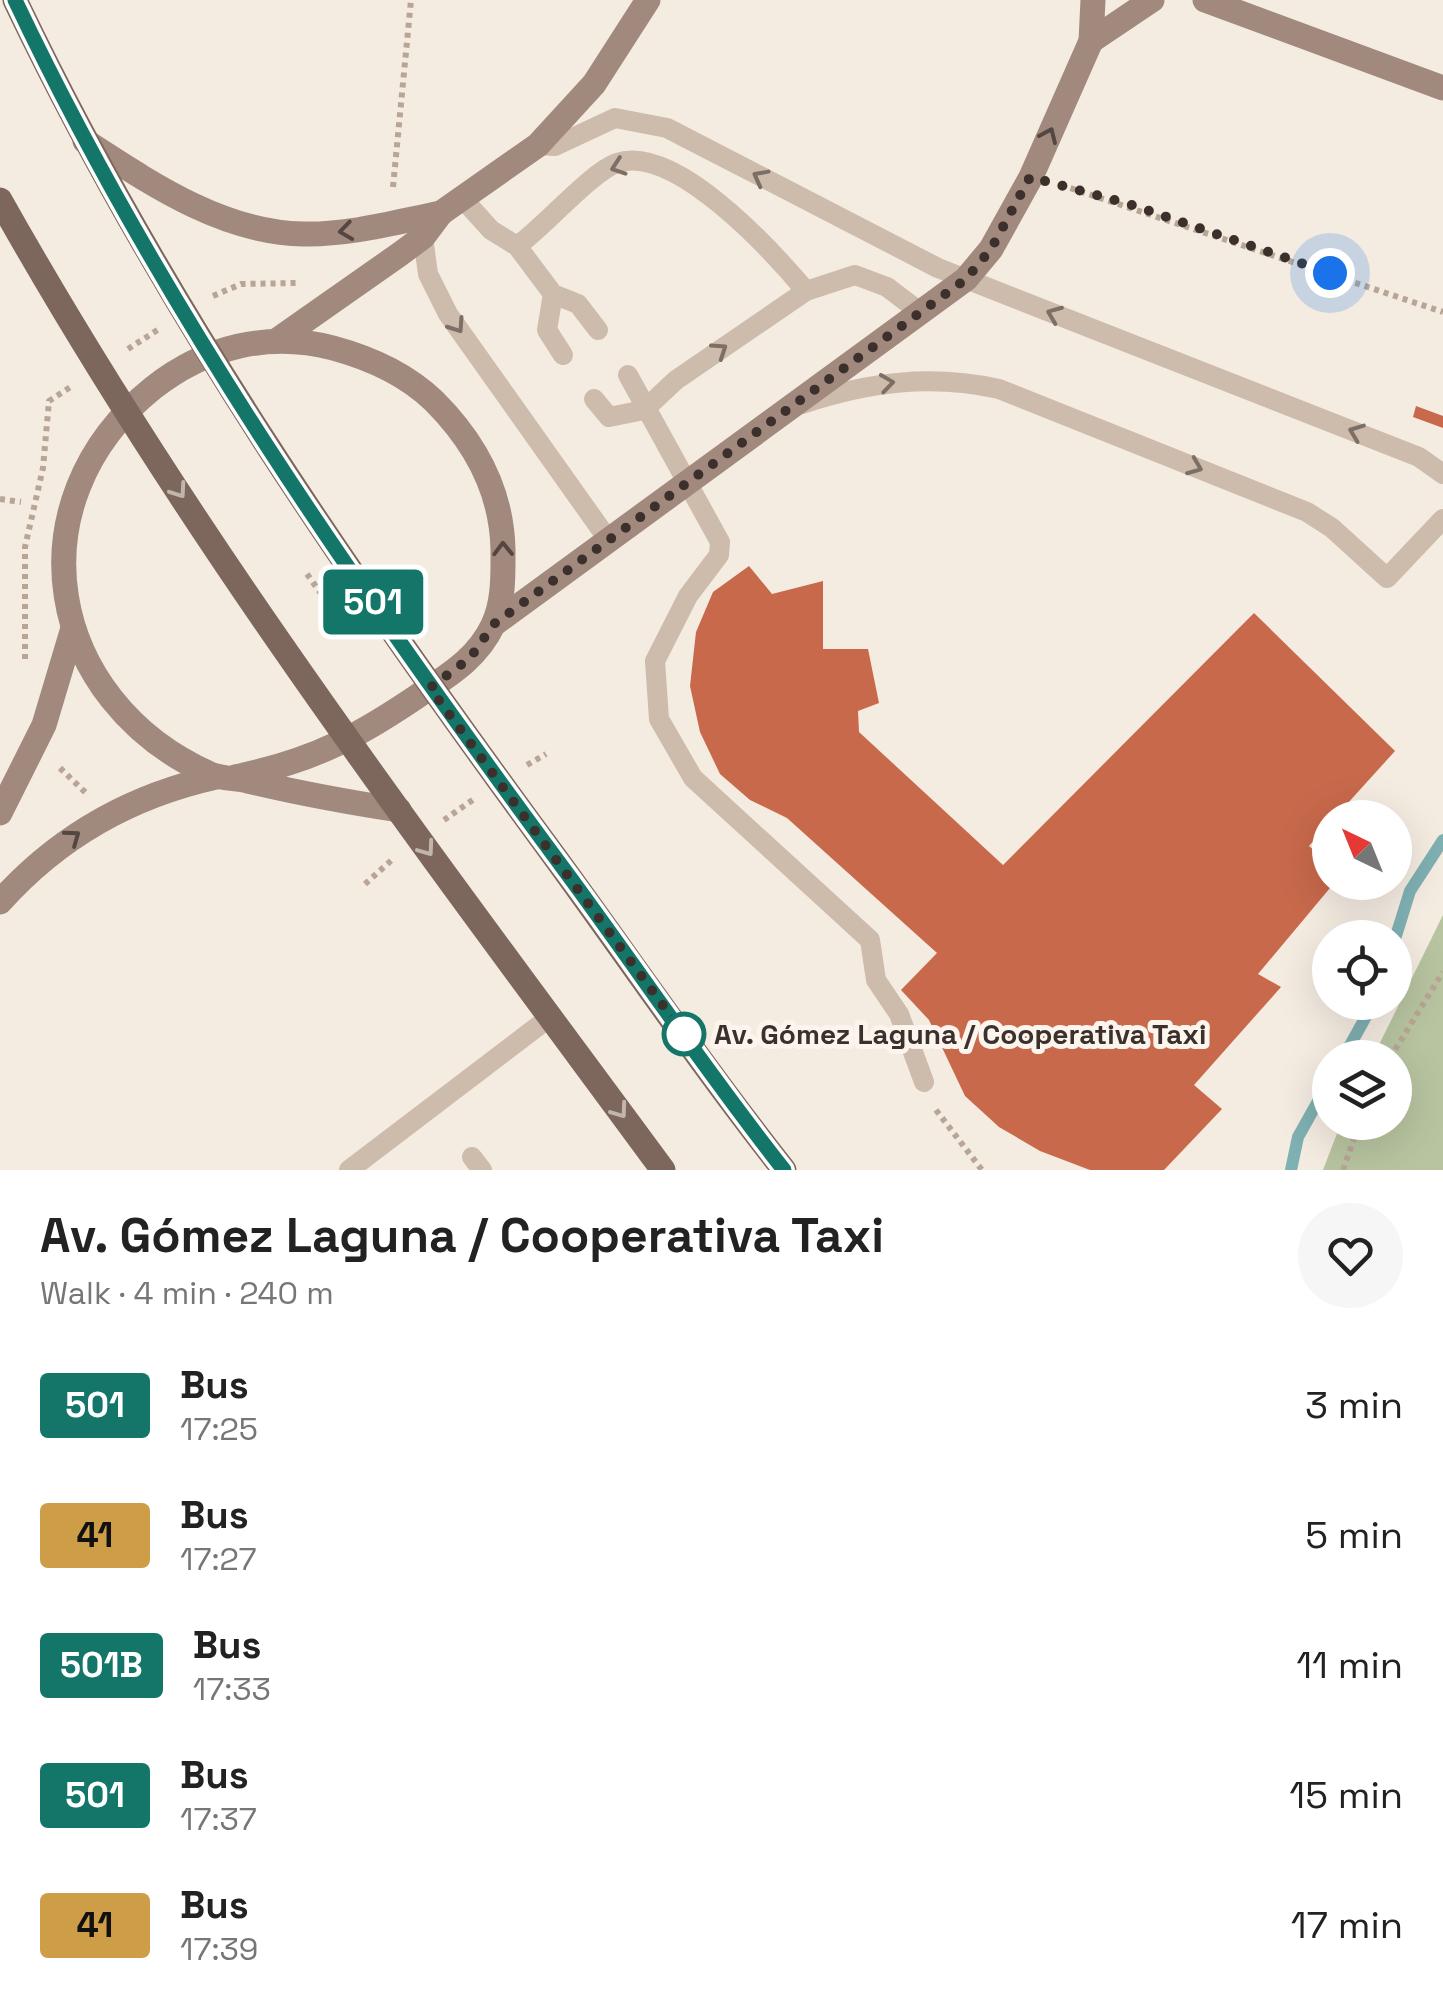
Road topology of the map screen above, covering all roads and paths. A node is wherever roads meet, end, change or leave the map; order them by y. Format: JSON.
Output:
{"nodes":[{"id":1,"x":15,"y":0,"type":"edge"},
{"id":2,"x":411,"y":0,"type":"edge"},
{"id":3,"x":648,"y":0,"type":"edge"},
{"id":4,"x":1093,"y":0,"type":"edge"},
{"id":5,"x":1152,"y":0,"type":"edge"},
{"id":6,"x":1204,"y":0,"type":"edge"},
{"id":7,"x":1091,"y":41,"type":"junction"},
{"id":8,"x":1443,"y":88,"type":"edge"},
{"id":9,"x":85,"y":140,"type":"junction"},
{"id":10,"x":538,"y":145,"type":"junction"},
{"id":11,"x":1030,"y":177,"type":"junction"},
{"id":12,"x":390,"y":193,"type":"dead end"},
{"id":13,"x":0,"y":200,"type":"edge"},
{"id":14,"x":452,"y":206,"type":"junction"},
{"id":15,"x":423,"y":237,"type":"junction"},
{"id":16,"x":517,"y":246,"type":"junction"},
{"id":17,"x":890,"y":246,"type":"junction"},
{"id":18,"x":861,"y":278,"type":"junction"},
{"id":19,"x":966,"y":279,"type":"junction"},
{"id":20,"x":806,"y":291,"type":"junction"},
{"id":21,"x":552,"y":294,"type":"junction"},
{"id":22,"x":920,"y":312,"type":"junction"},
{"id":23,"x":1443,"y":312,"type":"edge"},
{"id":24,"x":598,"y":330,"type":"dead end"},
{"id":25,"x":276,"y":341,"type":"junction"},
{"id":26,"x":208,"y":353,"type":"junction"},
{"id":27,"x":563,"y":355,"type":"dead end"},
{"id":28,"x":628,"y":375,"type":"dead end"},
{"id":29,"x":594,"y":400,"type":"dead end"},
{"id":30,"x":793,"y":408,"type":"junction"},
{"id":31,"x":644,"y":410,"type":"junction"},
{"id":32,"x":124,"y":411,"type":"junction"},
{"id":33,"x":1443,"y":474,"type":"edge"},
{"id":34,"x":685,"y":480,"type":"junction"},
{"id":35,"x":0,"y":500,"type":"edge"},
{"id":36,"x":21,"y":502,"type":"dead end"},
{"id":37,"x":1443,"y":520,"type":"edge"},
{"id":38,"x":607,"y":538,"type":"junction"},
{"id":39,"x":494,"y":624,"type":"junction"},
{"id":40,"x":73,"y":628,"type":"junction"},
{"id":41,"x":430,"y":688,"type":"junction"},
{"id":42,"x":351,"y":741,"type":"junction"},
{"id":43,"x":546,"y":754,"type":"dead end"},
{"id":44,"x":226,"y":777,"type":"junction"},
{"id":45,"x":498,"y":782,"type":"junction"},
{"id":46,"x":399,"y":810,"type":"junction"},
{"id":47,"x":0,"y":813,"type":"edge"},
{"id":48,"x":418,"y":838,"type":"junction"},
{"id":49,"x":365,"y":884,"type":"dead end"},
{"id":50,"x":0,"y":902,"type":"edge"},
{"id":51,"x":1443,"y":972,"type":"edge"},
{"id":52,"x":550,"y":1017,"type":"junction"},
{"id":53,"x":1401,"y":1040,"type":"edge"},
{"id":54,"x":924,"y":1082,"type":"joint"},
{"id":55,"x":1354,"y":1140,"type":"edge"},
{"id":56,"x":349,"y":1170,"type":"edge"},
{"id":57,"x":663,"y":1170,"type":"edge"},
{"id":58,"x":784,"y":1170,"type":"edge"},
{"id":59,"x":982,"y":1170,"type":"edge"},
{"id":60,"x":1344,"y":1170,"type":"edge"}],
"edges":[{"from":1,"to":9,"type":"main road"},
{"from":2,"to":12,"type":"path"},
{"from":3,"to":10,"type":"street"},
{"from":4,"to":7,"type":"street"},
{"from":5,"to":7,"type":"street"},
{"from":6,"to":8,"type":"street"},
{"from":11,"to":7,"type":"street","one_way":true},
{"from":14,"to":9,"type":"street","one_way":true},
{"from":9,"to":26,"type":"main road"},
{"from":10,"to":14,"type":"street"},
{"from":17,"to":10,"type":"lane","one_way":true},
{"from":11,"to":19,"type":"street"},
{"from":11,"to":23,"type":"path"},
{"from":13,"to":32,"type":"main road"},
{"from":14,"to":15,"type":"street"},
{"from":14,"to":16,"type":"lane"},
{"from":15,"to":25,"type":"street"},
{"from":15,"to":38,"type":"lane","one_way":true},
{"from":20,"to":16,"type":"lane","one_way":true},
{"from":16,"to":21,"type":"lane"},
{"from":17,"to":18,"type":"lane"},
{"from":17,"to":19,"type":"lane"},
{"from":18,"to":20,"type":"lane"},
{"from":18,"to":22,"type":"lane"},
{"from":19,"to":22,"type":"street"},
{"from":33,"to":19,"type":"lane","one_way":true},
{"from":31,"to":20,"type":"lane","one_way":true},
{"from":21,"to":24,"type":"lane"},
{"from":21,"to":27,"type":"lane"},
{"from":22,"to":30,"type":"street"},
{"from":25,"to":26,"type":"street"},
{"from":39,"to":25,"type":"street","one_way":true},
{"from":26,"to":32,"type":"street"},
{"from":26,"to":41,"type":"main road"},
{"from":28,"to":31,"type":"lane"},
{"from":29,"to":31,"type":"lane"},
{"from":30,"to":34,"type":"street"},
{"from":30,"to":37,"type":"lane","one_way":true},
{"from":31,"to":34,"type":"lane"},
{"from":32,"to":40,"type":"street"},
{"from":32,"to":42,"type":"main road","one_way":true},
{"from":34,"to":38,"type":"street"},
{"from":34,"to":54,"type":"lane"},
{"from":35,"to":36,"type":"path"},
{"from":38,"to":39,"type":"street"},
{"from":39,"to":41,"type":"street"},
{"from":40,"to":44,"type":"street"},
{"from":40,"to":47,"type":"street"},
{"from":41,"to":42,"type":"street"},
{"from":41,"to":45,"type":"main road"},
{"from":42,"to":44,"type":"street"},
{"from":42,"to":46,"type":"main road"},
{"from":43,"to":45,"type":"path"},
{"from":44,"to":46,"type":"street"},
{"from":50,"to":44,"type":"street","one_way":true},
{"from":45,"to":48,"type":"path"},
{"from":45,"to":58,"type":"main road"},
{"from":46,"to":48,"type":"main road"},
{"from":48,"to":49,"type":"path"},
{"from":48,"to":52,"type":"main road","one_way":true},
{"from":51,"to":53,"type":"path"},
{"from":52,"to":56,"type":"lane"},
{"from":52,"to":57,"type":"main road","one_way":true},
{"from":54,"to":59,"type":"path"},
{"from":55,"to":60,"type":"path"}]}
